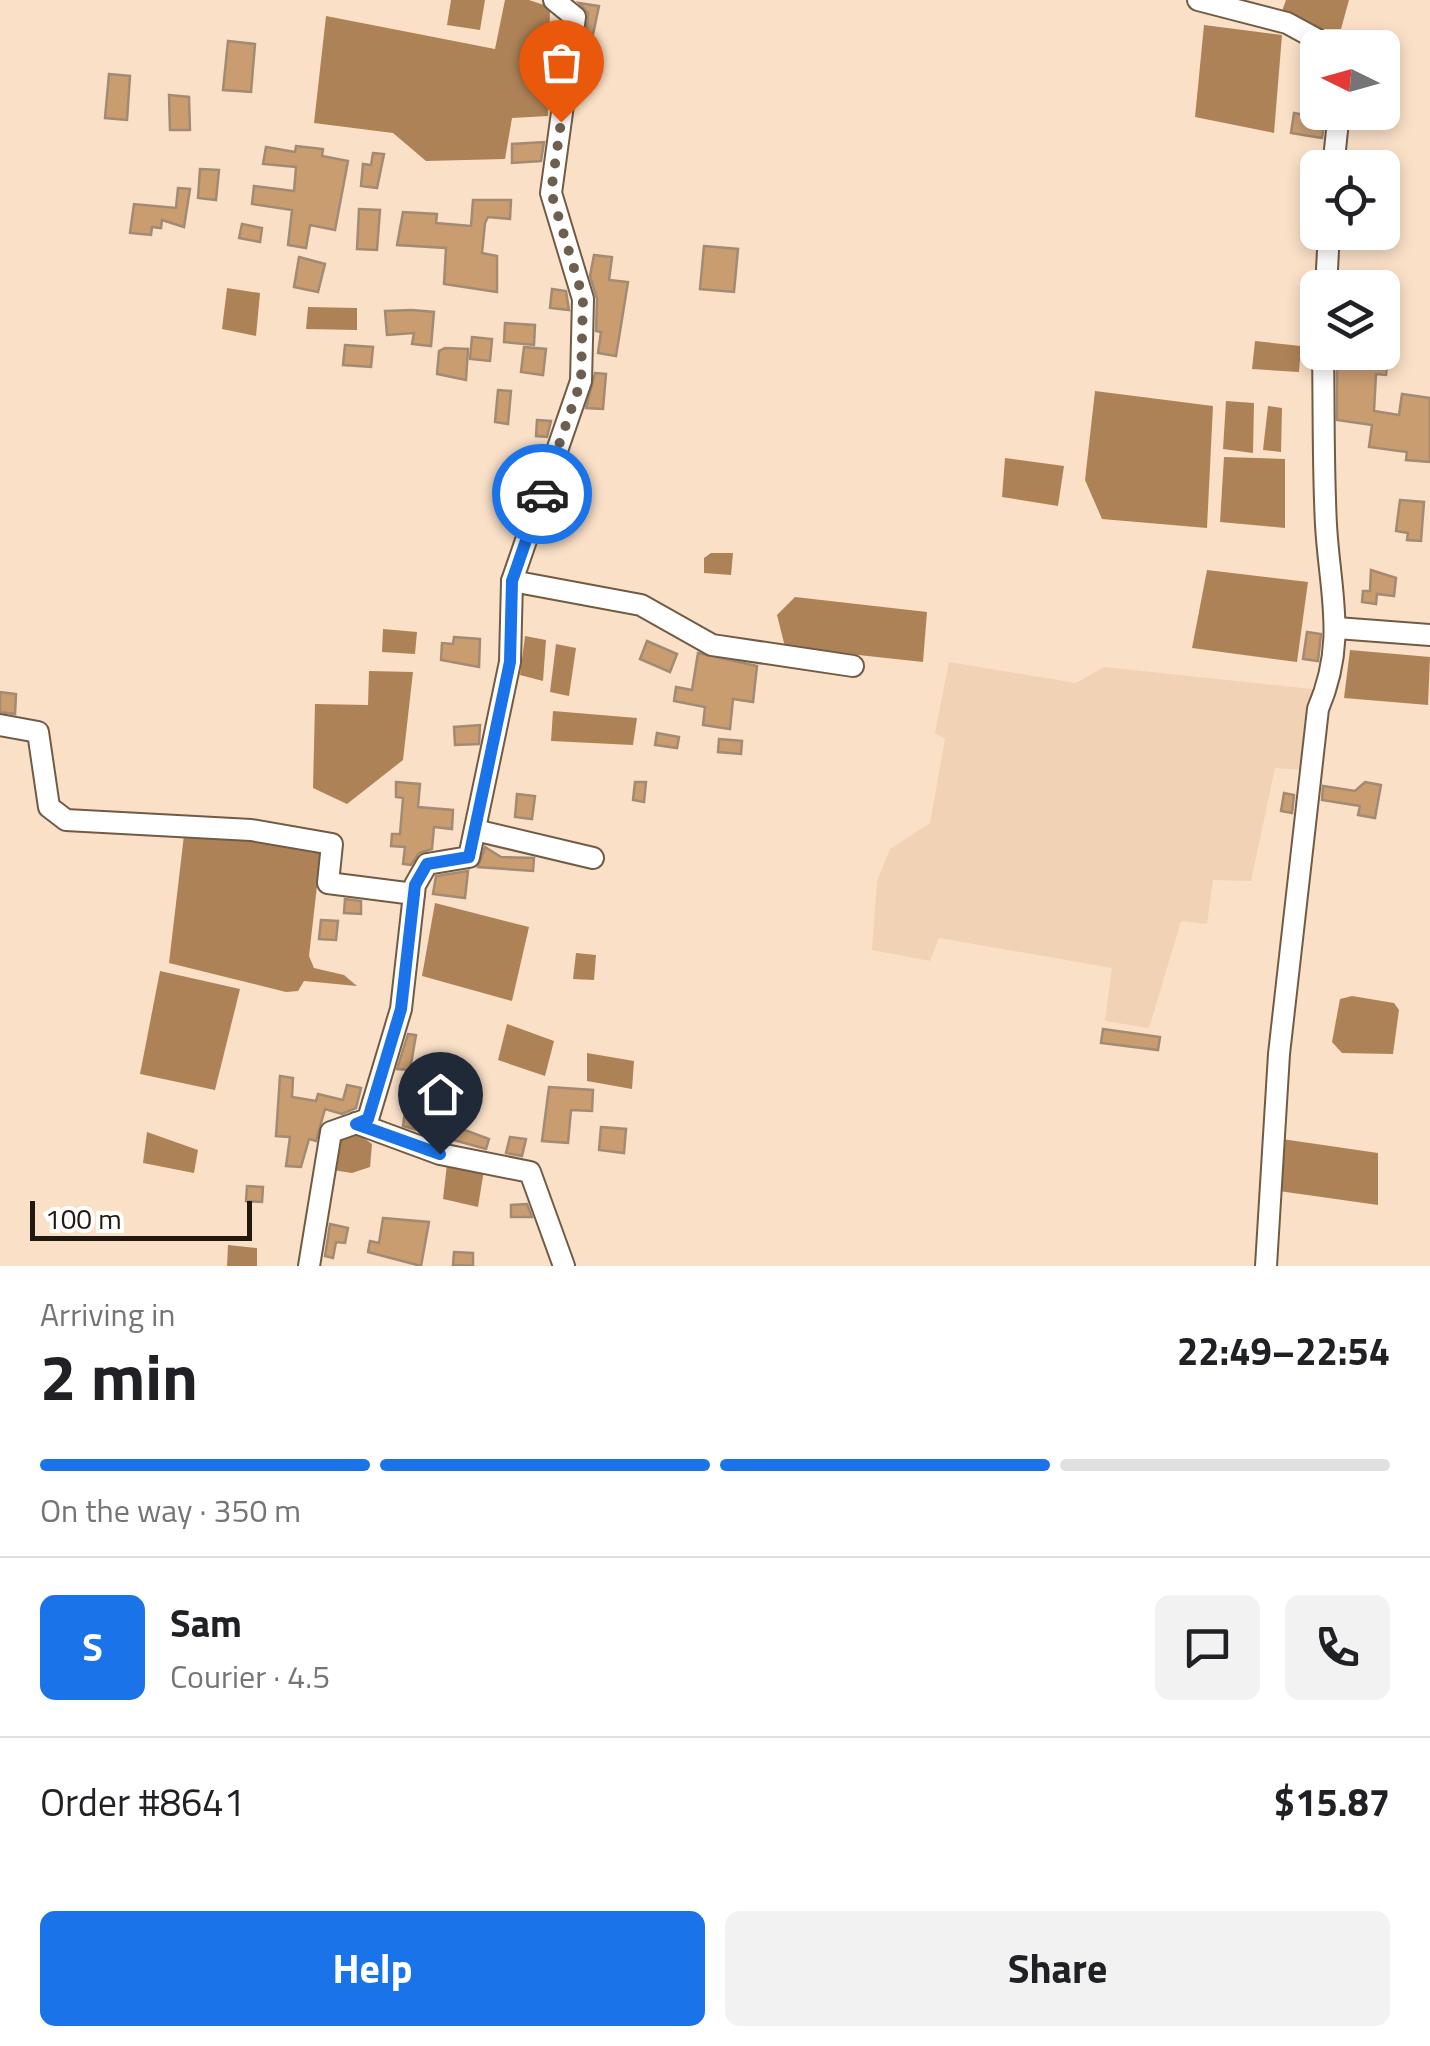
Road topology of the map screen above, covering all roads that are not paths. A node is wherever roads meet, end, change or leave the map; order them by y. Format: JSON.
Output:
{"nodes":[{"id":1,"x":554,"y":0,"type":"edge"},
{"id":2,"x":1198,"y":0,"type":"edge"},
{"id":3,"x":1300,"y":31,"type":"edge"},
{"id":4,"x":1323,"y":370,"type":"edge"},
{"id":5,"x":512,"y":581,"type":"junction"},
{"id":6,"x":1338,"y":628,"type":"junction"},
{"id":7,"x":1430,"y":635,"type":"edge"},
{"id":8,"x":853,"y":666,"type":"dead end"},
{"id":9,"x":0,"y":725,"type":"edge"},
{"id":10,"x":475,"y":830,"type":"junction"},
{"id":11,"x":593,"y":858,"type":"dead end"},
{"id":12,"x":414,"y":894,"type":"junction"},
{"id":13,"x":356,"y":1124,"type":"junction"},
{"id":14,"x":309,"y":1266,"type":"edge"},
{"id":15,"x":564,"y":1266,"type":"edge"},
{"id":16,"x":1266,"y":1266,"type":"edge"}],
"edges":[{"from":1,"to":5,"type":"street"},
{"from":2,"to":3,"type":"street"},
{"from":4,"to":6,"type":"street"},
{"from":5,"to":8,"type":"street"},
{"from":5,"to":10,"type":"street"},
{"from":6,"to":7,"type":"street"},
{"from":6,"to":16,"type":"street"},
{"from":9,"to":12,"type":"street"},
{"from":10,"to":11,"type":"street"},
{"from":10,"to":12,"type":"street"},
{"from":12,"to":13,"type":"street"},
{"from":13,"to":14,"type":"street"},
{"from":13,"to":15,"type":"street"}]}
